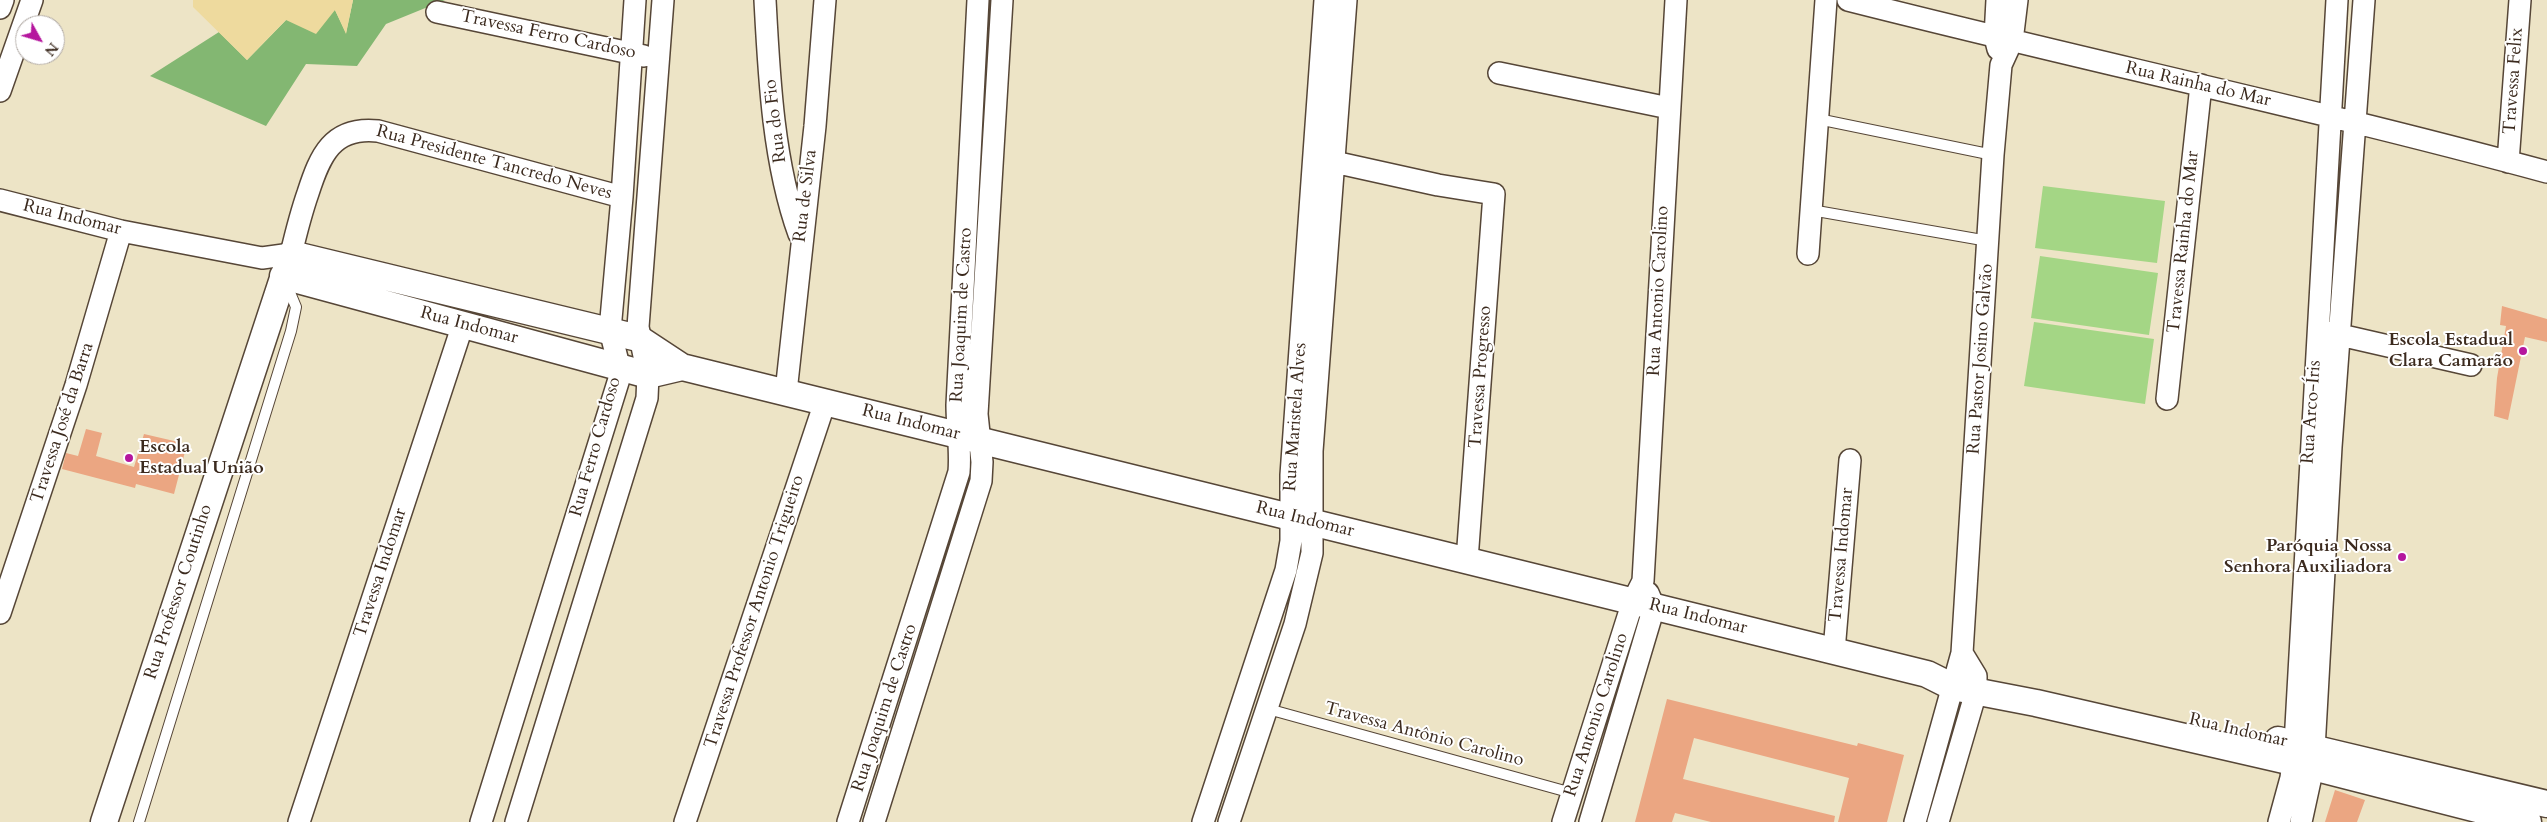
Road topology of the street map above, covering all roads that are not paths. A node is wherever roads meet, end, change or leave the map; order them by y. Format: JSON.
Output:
{"nodes":[{"id":1,"x":3,"y":0,"type":"edge"},
{"id":2,"x":32,"y":0,"type":"edge"},
{"id":3,"x":635,"y":0,"type":"edge"},
{"id":4,"x":663,"y":0,"type":"edge"},
{"id":5,"x":765,"y":0,"type":"edge"},
{"id":6,"x":825,"y":0,"type":"edge"},
{"id":7,"x":978,"y":0,"type":"edge"},
{"id":8,"x":1002,"y":0,"type":"edge"},
{"id":9,"x":1326,"y":0,"type":"edge"},
{"id":10,"x":1346,"y":0,"type":"edge"},
{"id":11,"x":1826,"y":0,"type":"edge"},
{"id":12,"x":1848,"y":0,"type":"edge"},
{"id":13,"x":1997,"y":0,"type":"edge"},
{"id":14,"x":2017,"y":0,"type":"edge"},
{"id":15,"x":2336,"y":0,"type":"edge"},
{"id":16,"x":2364,"y":0,"type":"edge"},
{"id":17,"x":2520,"y":0,"type":"edge"},
{"id":18,"x":1676,"y":1,"type":"edge"},
{"id":19,"x":0,"y":8,"type":"edge"},
{"id":20,"x":437,"y":12,"type":"dead end"},
{"id":21,"x":2004,"y":39,"type":"junction"},
{"id":22,"x":631,"y":53,"type":"junction"},
{"id":23,"x":659,"y":59,"type":"junction"},
{"id":24,"x":1499,"y":73,"type":"dead end"},
{"id":25,"x":2201,"y":85,"type":"junction"},
{"id":26,"x":0,"y":92,"type":"edge"},
{"id":27,"x":1669,"y":108,"type":"junction"},
{"id":28,"x":2329,"y":117,"type":"junction"},
{"id":29,"x":1818,"y":119,"type":"junction"},
{"id":30,"x":2354,"y":123,"type":"junction"},
{"id":31,"x":1993,"y":155,"type":"junction"},
{"id":32,"x":1334,"y":162,"type":"junction"},
{"id":33,"x":2508,"y":162,"type":"junction"},
{"id":34,"x":2547,"y":172,"type":"edge"},
{"id":35,"x":622,"y":197,"type":"junction"},
{"id":36,"x":0,"y":200,"type":"edge"},
{"id":37,"x":1811,"y":210,"type":"junction"},
{"id":38,"x":121,"y":230,"type":"junction"},
{"id":39,"x":801,"y":239,"type":"junction"},
{"id":40,"x":1988,"y":241,"type":"junction"},
{"id":41,"x":1808,"y":254,"type":"dead end"},
{"id":42,"x":287,"y":265,"type":"junction"},
{"id":43,"x":463,"y":324,"type":"junction"},
{"id":44,"x":2318,"y":328,"type":"junction"},
{"id":45,"x":610,"y":330,"type":"junction"},
{"id":46,"x":2339,"y":336,"type":"junction"},
{"id":47,"x":638,"y":338,"type":"junction"},
{"id":48,"x":2471,"y":365,"type":"dead end"},
{"id":49,"x":619,"y":366,"type":"junction"},
{"id":50,"x":682,"y":367,"type":"junction"},
{"id":51,"x":648,"y":375,"type":"junction"},
{"id":52,"x":786,"y":392,"type":"junction"},
{"id":53,"x":2167,"y":399,"type":"dead end"},
{"id":54,"x":825,"y":402,"type":"junction"},
{"id":55,"x":968,"y":437,"type":"junction"},
{"id":56,"x":597,"y":451,"type":"junction"},
{"id":57,"x":628,"y":460,"type":"junction"},
{"id":58,"x":1850,"y":460,"type":"dead end"},
{"id":59,"x":576,"y":520,"type":"junction"},
{"id":60,"x":1302,"y":520,"type":"junction"},
{"id":61,"x":2316,"y":525,"type":"junction"},
{"id":62,"x":607,"y":528,"type":"junction"},
{"id":63,"x":1467,"y":560,"type":"junction"},
{"id":64,"x":1643,"y":596,"type":"junction"},
{"id":65,"x":0,"y":613,"type":"edge"},
{"id":66,"x":1834,"y":651,"type":"junction"},
{"id":67,"x":1965,"y":676,"type":"junction"},
{"id":68,"x":1268,"y":709,"type":"junction"},
{"id":69,"x":1585,"y":754,"type":"junction"},
{"id":70,"x":2303,"y":755,"type":"junction"},
{"id":71,"x":1610,"y":760,"type":"junction"},
{"id":72,"x":1572,"y":792,"type":"junction"},
{"id":73,"x":2547,"y":804,"type":"edge"},
{"id":74,"x":2482,"y":807,"type":"edge"},
{"id":75,"x":104,"y":822,"type":"edge"},
{"id":76,"x":139,"y":822,"type":"edge"},
{"id":77,"x":299,"y":822,"type":"edge"},
{"id":78,"x":481,"y":822,"type":"edge"},
{"id":79,"x":516,"y":822,"type":"edge"},
{"id":80,"x":685,"y":822,"type":"edge"},
{"id":81,"x":848,"y":822,"type":"edge"},
{"id":82,"x":874,"y":822,"type":"edge"},
{"id":83,"x":1204,"y":822,"type":"edge"},
{"id":84,"x":1228,"y":822,"type":"edge"},
{"id":85,"x":1563,"y":822,"type":"edge"},
{"id":86,"x":1590,"y":822,"type":"edge"},
{"id":87,"x":1915,"y":822,"type":"edge"},
{"id":88,"x":1938,"y":822,"type":"edge"},
{"id":89,"x":2279,"y":822,"type":"edge"},
{"id":90,"x":2301,"y":822,"type":"edge"},
{"id":91,"x":2528,"y":822,"type":"edge"}],
"edges":[{"from":1,"to":19,"type":"street"},
{"from":2,"to":26,"type":"street"},
{"from":3,"to":22,"type":"street","name":"Rua Ferro Cardoso"},
{"from":4,"to":23,"type":"street","name":"Rua Ferro Cardoso"},
{"from":5,"to":39,"type":"street","name":"Rua do Fio"},
{"from":6,"to":39,"type":"street","name":"Rua de Silva"},
{"from":7,"to":55,"type":"street","name":"Rua Joaquim de Castro"},
{"from":8,"to":55,"type":"street","name":"Rua Joaquim de Castro"},
{"from":9,"to":60,"type":"street","name":"Rua Maristela Alves"},
{"from":10,"to":32,"type":"street","name":"Rua Maristela Alves"},
{"from":11,"to":29,"type":"street"},
{"from":12,"to":21,"type":"street","name":"Rua Rainha do Mar"},
{"from":13,"to":21,"type":"street","name":"Rua Pastor Josino Galvão"},
{"from":14,"to":21,"type":"street","name":"Rua Pastor Josino Galvão"},
{"from":15,"to":28,"type":"street","name":"Rua Arco-Íris"},
{"from":16,"to":30,"type":"street","name":"Rua Arco-Íris"},
{"from":17,"to":33,"type":"street","name":"Travessa Felix"},
{"from":18,"to":27,"type":"street","name":"Rua Antonio Carolino"},
{"from":20,"to":22,"type":"street","name":"Travessa Ferro Cardoso"},
{"from":21,"to":25,"type":"street","name":"Rua Rainha do Mar"},
{"from":21,"to":31,"type":"street","name":"Rua Pastor Josino Galvão"},
{"from":22,"to":23,"type":"street","name":"Travessa Ferro Cardoso"},
{"from":22,"to":35,"type":"street","name":"Rua Ferro Cardoso"},
{"from":23,"to":47,"type":"street","name":"Rua Ferro Cardoso"},
{"from":24,"to":27,"type":"street"},
{"from":25,"to":28,"type":"street","name":"Rua Rainha do Mar"},
{"from":25,"to":53,"type":"street","name":"Travessa Rainha do Mar"},
{"from":27,"to":64,"type":"street","name":"Rua Antonio Carolino"},
{"from":28,"to":30,"type":"street","name":"Rua Rainha do Mar"},
{"from":28,"to":44,"type":"street","name":"Rua Arco-Íris"},
{"from":29,"to":31,"type":"lane"},
{"from":29,"to":37,"type":"street"},
{"from":30,"to":33,"type":"street","name":"Rua Rainha do Mar"},
{"from":30,"to":46,"type":"street","name":"Rua Arco-Íris"},
{"from":31,"to":40,"type":"street","name":"Rua Pastor Josino Galvão"},
{"from":32,"to":60,"type":"street","name":"Rua Maristela Alves"},
{"from":32,"to":63,"type":"street","name":"Travessa Progresso"},
{"from":33,"to":34,"type":"street","name":"Rua Rainha do Mar"},
{"from":35,"to":42,"type":"street","name":"Rua Presidente Tancredo Neves"},
{"from":35,"to":45,"type":"street","name":"Rua Ferro Cardoso"},
{"from":36,"to":38,"type":"street","name":"Rua Indomar"},
{"from":37,"to":40,"type":"lane"},
{"from":37,"to":41,"type":"street"},
{"from":38,"to":42,"type":"street","name":"Rua Indomar"},
{"from":38,"to":65,"type":"street","name":"Travessa José da Barra"},
{"from":39,"to":52,"type":"street","name":"Rua de Silva"},
{"from":40,"to":67,"type":"street","name":"Rua Pastor Josino Galvão"},
{"from":42,"to":43,"type":"street","name":"Rua Indomar"},
{"from":42,"to":45,"type":"street","name":"Rua Indomar"},
{"from":42,"to":75,"type":"street","name":"Rua Professor Coutinho"},
{"from":42,"to":76,"type":"lane"},
{"from":43,"to":49,"type":"street","name":"Rua Indomar"},
{"from":43,"to":77,"type":"street","name":"Travessa Indomar"},
{"from":44,"to":46,"type":"street"},
{"from":44,"to":61,"type":"street","name":"Rua Arco-Íris"},
{"from":45,"to":47,"type":"street","name":"Rua Indomar"},
{"from":45,"to":49,"type":"street","name":"Rua Ferro Cardoso"},
{"from":46,"to":48,"type":"street"},
{"from":46,"to":61,"type":"street","name":"Rua Arco-Íris"},
{"from":47,"to":50,"type":"street","name":"Rua Indomar"},
{"from":47,"to":51,"type":"street","name":"Rua Ferro Cardoso"},
{"from":49,"to":51,"type":"street","name":"Rua Indomar"},
{"from":49,"to":56,"type":"street","name":"Rua Ferro Cardoso"},
{"from":50,"to":51,"type":"street","name":"Rua Indomar"},
{"from":50,"to":52,"type":"street","name":"Rua Indomar"},
{"from":51,"to":57,"type":"street","name":"Rua Ferro Cardoso"},
{"from":52,"to":54,"type":"street","name":"Rua Indomar"},
{"from":54,"to":55,"type":"street","name":"Rua Indomar"},
{"from":54,"to":80,"type":"street","name":"Travessa Professor Antonio Trigueiro"},
{"from":55,"to":60,"type":"street","name":"Rua Indomar"},
{"from":55,"to":81,"type":"street","name":"Rua Joaquim de Castro"},
{"from":55,"to":82,"type":"street","name":"Rua Joaquim de Castro"},
{"from":56,"to":57,"type":"street"},
{"from":56,"to":59,"type":"street","name":"Rua Ferro Cardoso"},
{"from":57,"to":62,"type":"street","name":"Rua Ferro Cardoso"},
{"from":58,"to":66,"type":"street","name":"Travessa Indomar"},
{"from":59,"to":62,"type":"street"},
{"from":59,"to":78,"type":"street","name":"Rua Ferro Cardoso"},
{"from":60,"to":63,"type":"street","name":"Rua Indomar"},
{"from":60,"to":68,"type":"street","name":"Rua Maristela Alves"},
{"from":60,"to":83,"type":"street","name":"Rua Maristela Alves"},
{"from":61,"to":70,"type":"street","name":"Rua Arco-Íris"},
{"from":62,"to":79,"type":"street","name":"Rua Ferro Cardoso"},
{"from":63,"to":64,"type":"street","name":"Rua Indomar"},
{"from":64,"to":66,"type":"street","name":"Rua Indomar"},
{"from":64,"to":69,"type":"street","name":"Rua Antonio Carolino"},
{"from":64,"to":71,"type":"street","name":"Rua Antonio Carolino"},
{"from":66,"to":67,"type":"street","name":"Rua Indomar"},
{"from":67,"to":70,"type":"street","name":"Rua Indomar"},
{"from":67,"to":87,"type":"street","name":"Rua Pastor Josino Galvão"},
{"from":67,"to":88,"type":"street","name":"Rua Pastor Josino Galvão"},
{"from":68,"to":72,"type":"lane","name":"Travessa Antônio Carolino"},
{"from":68,"to":84,"type":"street","name":"Rua Maristela Alves"},
{"from":69,"to":71,"type":"street"},
{"from":69,"to":72,"type":"street","name":"Rua Antonio Carolino"},
{"from":70,"to":74,"type":"street","name":"Rua Indomar"},
{"from":70,"to":89,"type":"street","name":"Rua Arco-Íris"},
{"from":70,"to":90,"type":"street","name":"Rua Arco-Íris"},
{"from":71,"to":86,"type":"street","name":"Rua Antonio Carolino"},
{"from":72,"to":85,"type":"street","name":"Rua Antonio Carolino"},
{"from":73,"to":74,"type":"street","name":"Rua Indomar"},
{"from":74,"to":91,"type":"street","name":"Rua Indomar"}]}
